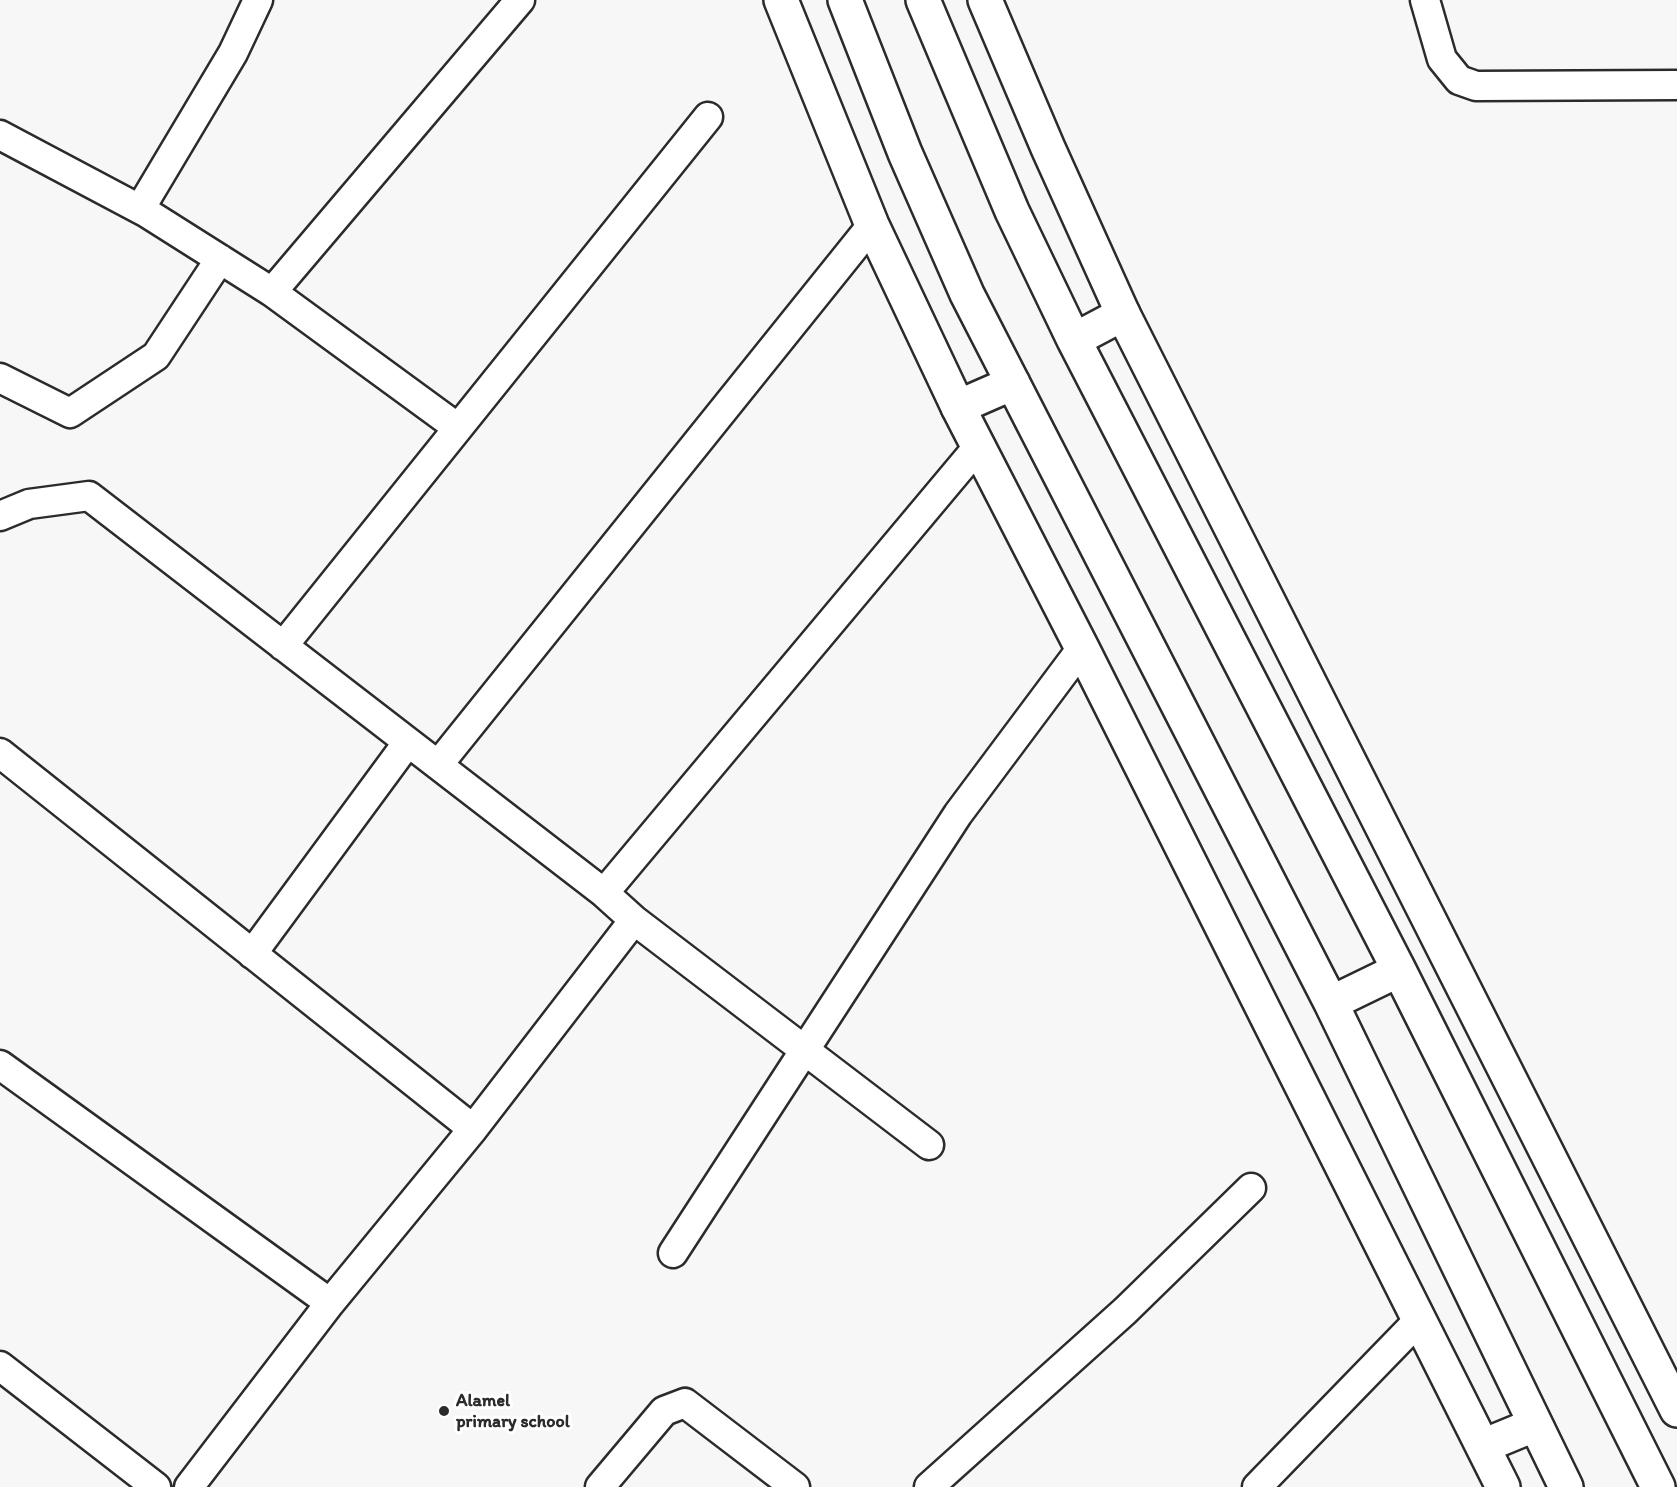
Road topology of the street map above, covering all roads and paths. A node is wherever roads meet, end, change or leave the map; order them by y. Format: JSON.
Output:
{"nodes":[{"id":1,"x":258,"y":0,"type":"edge"},
{"id":2,"x":520,"y":0,"type":"edge"},
{"id":3,"x":781,"y":0,"type":"edge"},
{"id":4,"x":845,"y":0,"type":"edge"},
{"id":5,"x":923,"y":0,"type":"edge"},
{"id":6,"x":985,"y":0,"type":"edge"},
{"id":7,"x":1425,"y":0,"type":"edge"},
{"id":8,"x":1677,"y":85,"type":"edge"},
{"id":9,"x":708,"y":117,"type":"dead end"},
{"id":10,"x":0,"y":135,"type":"edge"},
{"id":11,"x":140,"y":209,"type":"junction"},
{"id":12,"x":872,"y":225,"type":"junction"},
{"id":13,"x":220,"y":259,"type":"junction"},
{"id":14,"x":272,"y":292,"type":"junction"},
{"id":15,"x":1123,"y":314,"type":"junction"},
{"id":16,"x":1074,"y":340,"type":"junction"},
{"id":17,"x":0,"y":378,"type":"edge"},
{"id":18,"x":1013,"y":383,"type":"junction"},
{"id":19,"x":958,"y":407,"type":"junction"},
{"id":20,"x":458,"y":428,"type":"junction"},
{"id":21,"x":977,"y":448,"type":"junction"},
{"id":22,"x":0,"y":516,"type":"edge"},
{"id":23,"x":283,"y":646,"type":"junction"},
{"id":24,"x":1082,"y":648,"type":"junction"},
{"id":25,"x":408,"y":742,"type":"junction"},
{"id":26,"x":0,"y":753,"type":"edge"},
{"id":27,"x":438,"y":765,"type":"junction"},
{"id":28,"x":604,"y":893,"type":"junction"},
{"id":29,"x":634,"y":920,"type":"junction"},
{"id":30,"x":252,"y":954,"type":"junction"},
{"id":31,"x":1399,"y":970,"type":"junction"},
{"id":32,"x":1331,"y":1003,"type":"junction"},
{"id":33,"x":805,"y":1048,"type":"junction"},
{"id":34,"x":0,"y":1065,"type":"edge"},
{"id":35,"x":472,"y":1129,"type":"junction"},
{"id":36,"x":929,"y":1145,"type":"dead end"},
{"id":37,"x":1251,"y":1188,"type":"dead end"},
{"id":38,"x":673,"y":1253,"type":"dead end"},
{"id":39,"x":330,"y":1302,"type":"junction"},
{"id":40,"x":1419,"y":1320,"type":"junction"},
{"id":41,"x":0,"y":1366,"type":"edge"},
{"id":42,"x":1677,"y":1410,"type":"edge"},
{"id":43,"x":1534,"y":1425,"type":"junction"},
{"id":44,"x":1483,"y":1446,"type":"junction"},
{"id":45,"x":156,"y":1487,"type":"edge"},
{"id":46,"x":189,"y":1487,"type":"edge"},
{"id":47,"x":600,"y":1487,"type":"edge"},
{"id":48,"x":795,"y":1487,"type":"edge"},
{"id":49,"x":929,"y":1487,"type":"edge"},
{"id":50,"x":1257,"y":1487,"type":"edge"},
{"id":51,"x":1503,"y":1487,"type":"edge"},
{"id":52,"x":1566,"y":1487,"type":"edge"},
{"id":53,"x":1658,"y":1487,"type":"edge"}],
"edges":[{"from":1,"to":11,"type":"street"},
{"from":2,"to":14,"type":"street"},
{"from":3,"to":12,"type":"main road"},
{"from":4,"to":18,"type":"main road"},
{"from":5,"to":16,"type":"main road"},
{"from":6,"to":15,"type":"main road"},
{"from":7,"to":8,"type":"street"},
{"from":9,"to":20,"type":"street"},
{"from":10,"to":11,"type":"street"},
{"from":11,"to":13,"type":"street"},
{"from":12,"to":19,"type":"main road"},
{"from":12,"to":27,"type":"street"},
{"from":13,"to":14,"type":"street"},
{"from":13,"to":17,"type":"street"},
{"from":14,"to":20,"type":"street"},
{"from":15,"to":16,"type":"main road"},
{"from":15,"to":42,"type":"main road"},
{"from":16,"to":31,"type":"main road"},
{"from":18,"to":19,"type":"main road"},
{"from":18,"to":32,"type":"main road"},
{"from":19,"to":21,"type":"main road"},
{"from":20,"to":23,"type":"street"},
{"from":21,"to":24,"type":"main road"},
{"from":21,"to":28,"type":"street"},
{"from":22,"to":23,"type":"street"},
{"from":23,"to":25,"type":"street"},
{"from":24,"to":33,"type":"street"},
{"from":24,"to":40,"type":"main road"},
{"from":25,"to":27,"type":"street"},
{"from":25,"to":30,"type":"street"},
{"from":26,"to":30,"type":"street"},
{"from":27,"to":28,"type":"street"},
{"from":28,"to":29,"type":"street"},
{"from":29,"to":33,"type":"street"},
{"from":29,"to":35,"type":"street"},
{"from":30,"to":35,"type":"street"},
{"from":31,"to":32,"type":"main road"},
{"from":31,"to":53,"type":"main road"},
{"from":32,"to":43,"type":"main road"},
{"from":33,"to":36,"type":"street"},
{"from":33,"to":38,"type":"street"},
{"from":34,"to":39,"type":"street"},
{"from":35,"to":39,"type":"street"},
{"from":37,"to":49,"type":"street"},
{"from":39,"to":46,"type":"street"},
{"from":40,"to":44,"type":"main road"},
{"from":40,"to":50,"type":"street"},
{"from":41,"to":45,"type":"street"},
{"from":43,"to":44,"type":"main road"},
{"from":43,"to":52,"type":"main road"},
{"from":44,"to":51,"type":"main road"},
{"from":47,"to":48,"type":"street"}]}
